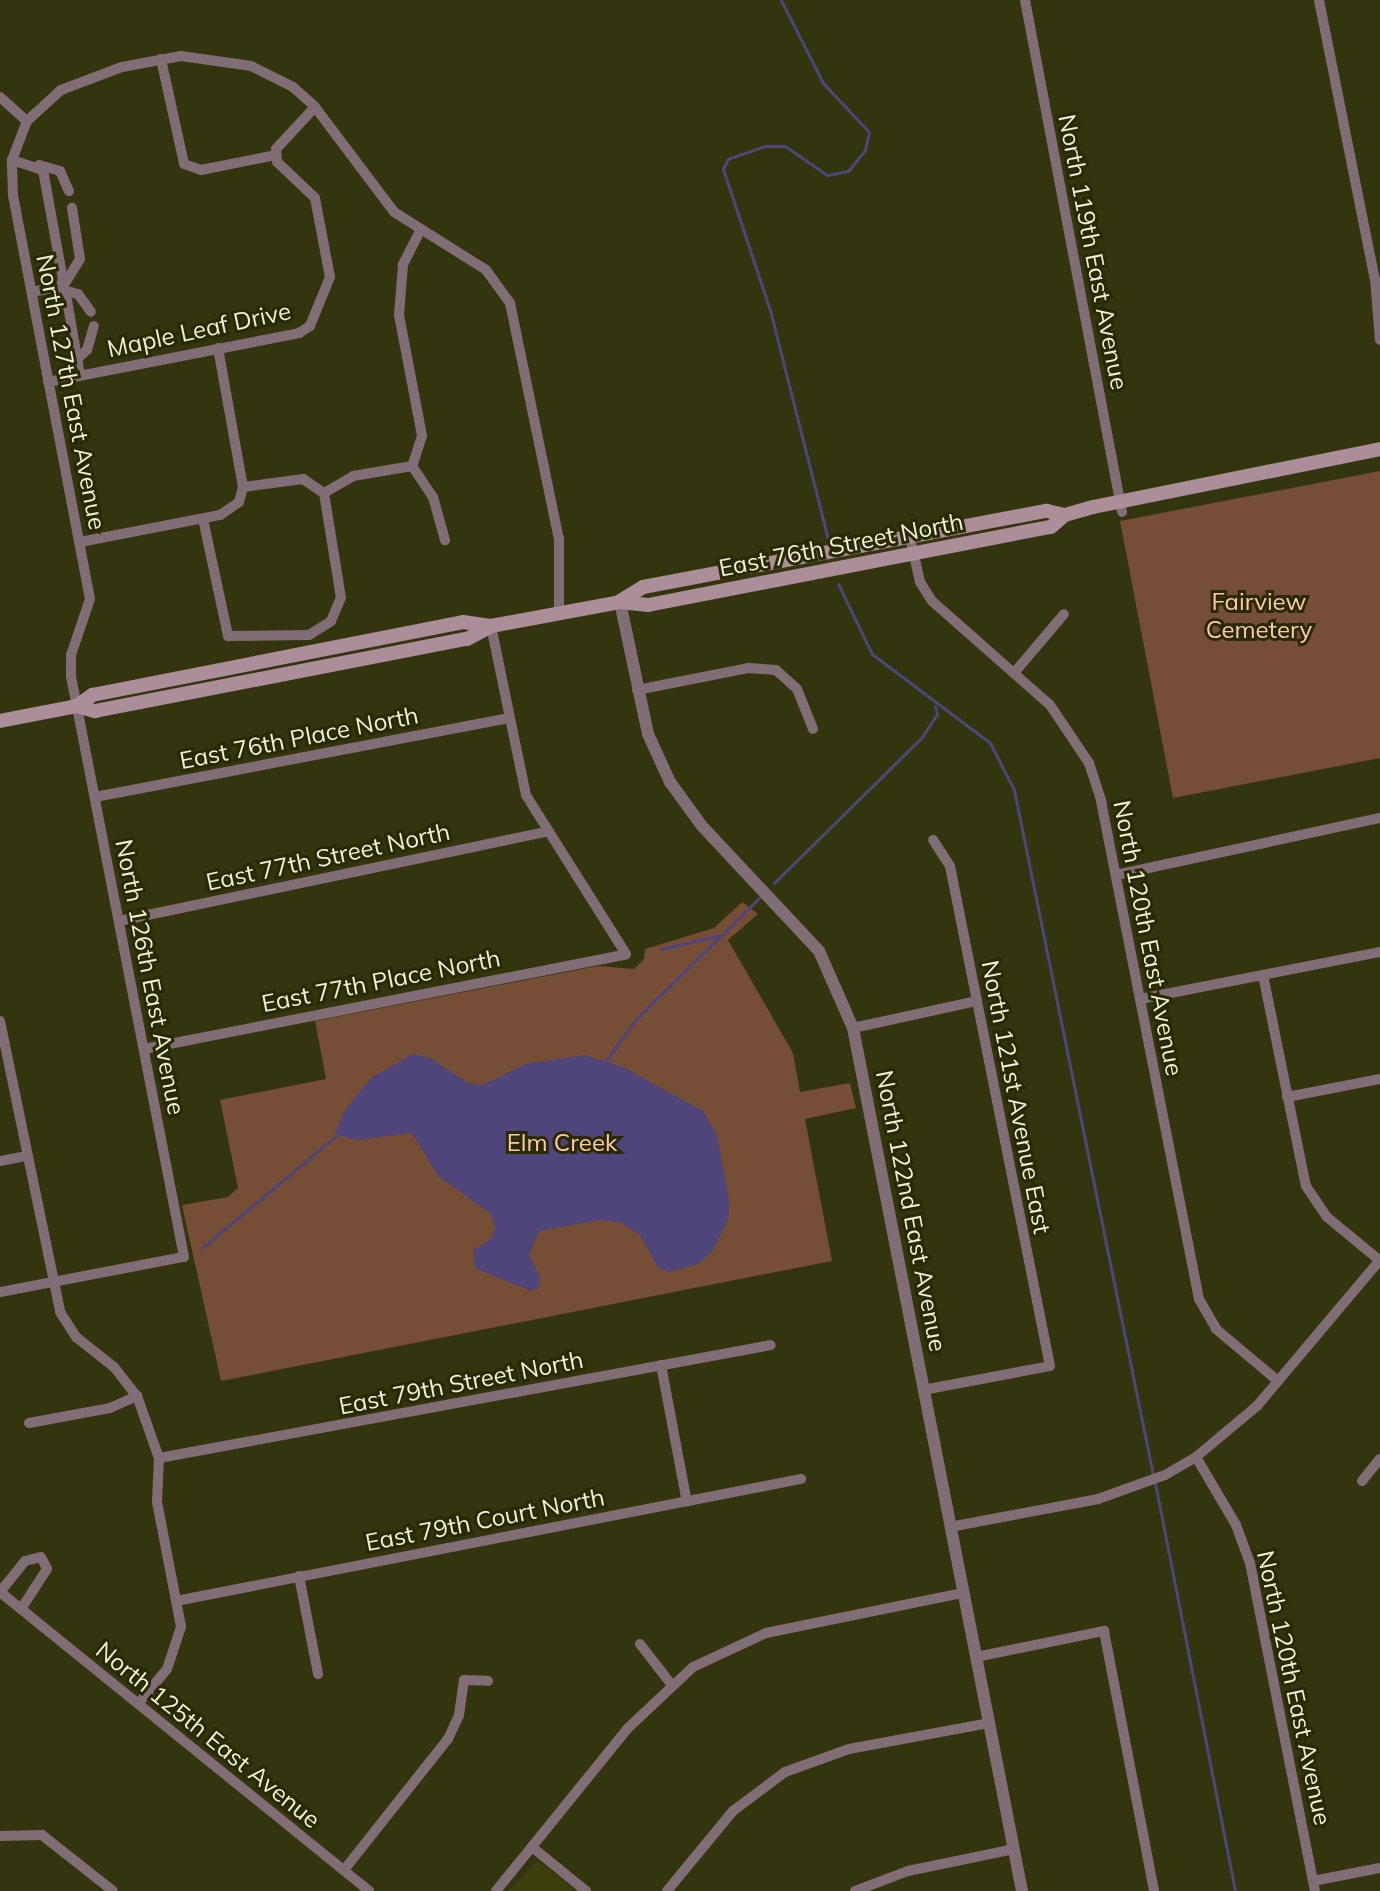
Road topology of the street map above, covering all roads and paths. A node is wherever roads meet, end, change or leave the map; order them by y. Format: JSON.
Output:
{"nodes":[{"id":1,"x":1025,"y":0,"type":"edge"},
{"id":2,"x":1319,"y":0,"type":"edge"},
{"id":3,"x":161,"y":59,"type":"junction"},
{"id":4,"x":0,"y":97,"type":"edge"},
{"id":5,"x":315,"y":107,"type":"junction"},
{"id":6,"x":27,"y":121,"type":"junction"},
{"id":7,"x":276,"y":155,"type":"junction"},
{"id":8,"x":12,"y":160,"type":"junction"},
{"id":9,"x":39,"y":165,"type":"junction"},
{"id":10,"x":69,"y":191,"type":"dead end"},
{"id":11,"x":72,"y":208,"type":"dead end"},
{"id":12,"x":420,"y":231,"type":"junction"},
{"id":13,"x":60,"y":289,"type":"junction"},
{"id":14,"x":32,"y":292,"type":"junction"},
{"id":15,"x":91,"y":312,"type":"dead end"},
{"id":16,"x":94,"y":326,"type":"dead end"},
{"id":17,"x":1380,"y":340,"type":"edge"},
{"id":18,"x":218,"y":348,"type":"junction"},
{"id":19,"x":77,"y":359,"type":"junction"},
{"id":20,"x":80,"y":375,"type":"junction"},
{"id":21,"x":48,"y":382,"type":"junction"},
{"id":22,"x":1380,"y":449,"type":"edge"},
{"id":23,"x":412,"y":466,"type":"junction"},
{"id":24,"x":243,"y":487,"type":"junction"},
{"id":25,"x":324,"y":493,"type":"junction"},
{"id":26,"x":1121,"y":506,"type":"junction"},
{"id":27,"x":1065,"y":515,"type":"junction"},
{"id":28,"x":203,"y":519,"type":"junction"},
{"id":29,"x":910,"y":537,"type":"junction"},
{"id":30,"x":445,"y":540,"type":"dead end"},
{"id":31,"x":80,"y":542,"type":"junction"},
{"id":32,"x":913,"y":554,"type":"junction"},
{"id":33,"x":620,"y":602,"type":"junction"},
{"id":34,"x":559,"y":613,"type":"junction"},
{"id":35,"x":1064,"y":614,"type":"dead end"},
{"id":36,"x":491,"y":626,"type":"junction"},
{"id":37,"x":1014,"y":673,"type":"junction"},
{"id":38,"x":637,"y":690,"type":"junction"},
{"id":39,"x":77,"y":706,"type":"junction"},
{"id":40,"x":510,"y":718,"type":"junction"},
{"id":41,"x":0,"y":721,"type":"edge"},
{"id":42,"x":813,"y":729,"type":"dead end"},
{"id":43,"x":95,"y":797,"type":"junction"},
{"id":44,"x":1380,"y":818,"type":"edge"},
{"id":45,"x":546,"y":832,"type":"junction"},
{"id":46,"x":933,"y":840,"type":"dead end"},
{"id":47,"x":1116,"y":875,"type":"junction"},
{"id":48,"x":119,"y":921,"type":"junction"},
{"id":49,"x":1380,"y":952,"type":"edge"},
{"id":50,"x":1263,"y":975,"type":"junction"},
{"id":51,"x":1140,"y":999,"type":"junction"},
{"id":52,"x":977,"y":1001,"type":"junction"},
{"id":53,"x":0,"y":1021,"type":"edge"},
{"id":54,"x":853,"y":1028,"type":"junction"},
{"id":55,"x":144,"y":1049,"type":"junction"},
{"id":56,"x":1380,"y":1079,"type":"edge"},
{"id":57,"x":1287,"y":1097,"type":"junction"},
{"id":58,"x":26,"y":1156,"type":"junction"},
{"id":59,"x":0,"y":1161,"type":"edge"},
{"id":60,"x":1380,"y":1260,"type":"edge"},
{"id":61,"x":51,"y":1282,"type":"junction"},
{"id":62,"x":0,"y":1292,"type":"edge"},
{"id":63,"x":771,"y":1345,"type":"dead end"},
{"id":64,"x":661,"y":1365,"type":"junction"},
{"id":65,"x":1278,"y":1381,"type":"junction"},
{"id":66,"x":923,"y":1390,"type":"junction"},
{"id":67,"x":137,"y":1396,"type":"junction"},
{"id":68,"x":29,"y":1423,"type":"dead end"},
{"id":69,"x":1196,"y":1457,"type":"junction"},
{"id":70,"x":159,"y":1458,"type":"junction"},
{"id":71,"x":1380,"y":1459,"type":"edge"},
{"id":72,"x":801,"y":1479,"type":"dead end"},
{"id":73,"x":1362,"y":1481,"type":"dead end"},
{"id":74,"x":687,"y":1502,"type":"junction"},
{"id":75,"x":950,"y":1527,"type":"junction"},
{"id":76,"x":299,"y":1576,"type":"junction"},
{"id":77,"x":0,"y":1592,"type":"edge"},
{"id":78,"x":963,"y":1593,"type":"junction"},
{"id":79,"x":176,"y":1601,"type":"junction"},
{"id":80,"x":21,"y":1609,"type":"junction"},
{"id":81,"x":640,"y":1644,"type":"dead end"},
{"id":82,"x":976,"y":1657,"type":"junction"},
{"id":83,"x":318,"y":1674,"type":"dead end"},
{"id":84,"x":488,"y":1681,"type":"dead end"},
{"id":85,"x":671,"y":1684,"type":"junction"},
{"id":86,"x":138,"y":1704,"type":"junction"},
{"id":87,"x":989,"y":1723,"type":"junction"},
{"id":88,"x":0,"y":1836,"type":"edge"},
{"id":89,"x":532,"y":1847,"type":"junction"},
{"id":90,"x":1014,"y":1849,"type":"junction"},
{"id":91,"x":1380,"y":1868,"type":"edge"},
{"id":92,"x":344,"y":1870,"type":"junction"},
{"id":93,"x":1314,"y":1886,"type":"edge"},
{"id":94,"x":113,"y":1891,"type":"edge"},
{"id":95,"x":369,"y":1891,"type":"edge"},
{"id":96,"x":496,"y":1891,"type":"edge"},
{"id":97,"x":586,"y":1891,"type":"edge"},
{"id":98,"x":667,"y":1891,"type":"edge"},
{"id":99,"x":855,"y":1891,"type":"edge"},
{"id":100,"x":1022,"y":1891,"type":"edge"},
{"id":101,"x":1154,"y":1891,"type":"edge"}],
"edges":[{"from":1,"to":26,"type":"street","name":"North 119th East Avenue"},
{"from":2,"to":17,"type":"street"},
{"from":3,"to":5,"type":"street"},
{"from":3,"to":6,"type":"street"},
{"from":3,"to":7,"type":"street"},
{"from":4,"to":6,"type":"street"},
{"from":5,"to":7,"type":"street"},
{"from":5,"to":12,"type":"street"},
{"from":6,"to":8,"type":"street","name":"North 127th East Avenue"},
{"from":7,"to":18,"type":"street","name":"Maple Leaf Drive"},
{"from":8,"to":9,"type":"street"},
{"from":8,"to":14,"type":"street","name":"North 127th East Avenue"},
{"from":9,"to":10,"type":"street"},
{"from":9,"to":13,"type":"street"},
{"from":11,"to":13,"type":"street"},
{"from":12,"to":23,"type":"street"},
{"from":12,"to":34,"type":"street"},
{"from":13,"to":14,"type":"street"},
{"from":13,"to":15,"type":"street"},
{"from":13,"to":19,"type":"street"},
{"from":14,"to":21,"type":"street","name":"North 127th East Avenue"},
{"from":16,"to":19,"type":"street"},
{"from":18,"to":20,"type":"street","name":"Maple Leaf Drive"},
{"from":18,"to":24,"type":"street"},
{"from":19,"to":20,"type":"street"},
{"from":20,"to":21,"type":"street","name":"Maple Leaf Drive"},
{"from":21,"to":31,"type":"street","name":"North 127th East Avenue"},
{"from":22,"to":26,"type":"main road","name":"East 76th Street North"},
{"from":23,"to":25,"type":"street"},
{"from":23,"to":30,"type":"street"},
{"from":24,"to":25,"type":"street"},
{"from":24,"to":28,"type":"street"},
{"from":25,"to":28,"type":"street"},
{"from":26,"to":27,"type":"main road","name":"East 76th Street North"},
{"from":27,"to":29,"type":"main road","name":"East 76th Street North"},
{"from":27,"to":32,"type":"main road","name":"East 76th Street North"},
{"from":28,"to":31,"type":"street"},
{"from":29,"to":32,"type":"street","name":"North 120th East Avenue"},
{"from":29,"to":33,"type":"main road","name":"East 76th Street North"},
{"from":31,"to":39,"type":"street","name":"North 127th East Avenue"},
{"from":32,"to":33,"type":"main road","name":"East 76th Street North"},
{"from":32,"to":37,"type":"street","name":"North 120th East Avenue"},
{"from":33,"to":34,"type":"main road","name":"East 76th Street North"},
{"from":33,"to":38,"type":"street","name":"North 122nd East Avenue"},
{"from":34,"to":36,"type":"main road","name":"East 76th Street North"},
{"from":35,"to":37,"type":"street"},
{"from":36,"to":39,"type":"main road","name":"East 76th Street North"},
{"from":36,"to":40,"type":"street"},
{"from":37,"to":47,"type":"street","name":"North 120th East Avenue"},
{"from":38,"to":42,"type":"street"},
{"from":38,"to":54,"type":"street","name":"North 122nd East Avenue"},
{"from":39,"to":41,"type":"main road","name":"East 76th Street North"},
{"from":39,"to":43,"type":"street","name":"North 126th East Avenue"},
{"from":40,"to":43,"type":"street","name":"East 76th Place North"},
{"from":40,"to":45,"type":"street"},
{"from":43,"to":48,"type":"street","name":"North 126th East Avenue"},
{"from":44,"to":47,"type":"street"},
{"from":45,"to":48,"type":"street","name":"East 77th Street North"},
{"from":45,"to":55,"type":"street","name":"East 77th Place North"},
{"from":46,"to":52,"type":"street","name":"North 121st Avenue East"},
{"from":47,"to":51,"type":"street","name":"North 120th East Avenue"},
{"from":48,"to":55,"type":"street","name":"North 126th East Avenue"},
{"from":49,"to":50,"type":"street"},
{"from":50,"to":51,"type":"street"},
{"from":50,"to":57,"type":"street"},
{"from":51,"to":65,"type":"street","name":"North 120th East Avenue"},
{"from":52,"to":54,"type":"street"},
{"from":52,"to":66,"type":"street","name":"North 121st Avenue East"},
{"from":53,"to":58,"type":"street"},
{"from":54,"to":66,"type":"street","name":"North 122nd East Avenue"},
{"from":55,"to":61,"type":"street","name":"North 126th East Avenue"},
{"from":56,"to":57,"type":"street"},
{"from":57,"to":60,"type":"street"},
{"from":58,"to":59,"type":"street"},
{"from":58,"to":61,"type":"street"},
{"from":60,"to":65,"type":"street"},
{"from":61,"to":62,"type":"street"},
{"from":61,"to":67,"type":"street"},
{"from":63,"to":64,"type":"street","name":"East 79th Street North"},
{"from":64,"to":70,"type":"street","name":"East 79th Street North"},
{"from":64,"to":74,"type":"street"},
{"from":65,"to":69,"type":"street"},
{"from":66,"to":75,"type":"street","name":"North 122nd East Avenue"},
{"from":67,"to":68,"type":"street"},
{"from":67,"to":70,"type":"street"},
{"from":69,"to":75,"type":"street"},
{"from":69,"to":93,"type":"street","name":"North 120th East Avenue"},
{"from":70,"to":79,"type":"street"},
{"from":71,"to":73,"type":"street"},
{"from":72,"to":74,"type":"street","name":"East 79th Court North"},
{"from":74,"to":76,"type":"street","name":"East 79th Court North"},
{"from":75,"to":78,"type":"street","name":"North 122nd East Avenue"},
{"from":76,"to":79,"type":"street","name":"East 79th Court North"},
{"from":76,"to":83,"type":"street"},
{"from":77,"to":80,"type":"street","name":"North 125th East Avenue"},
{"from":77,"to":80,"type":"street","name":"North 125th East Avenue"},
{"from":78,"to":82,"type":"street","name":"North 122nd East Avenue"},
{"from":78,"to":85,"type":"street"},
{"from":79,"to":86,"type":"street"},
{"from":80,"to":86,"type":"street","name":"North 125th East Avenue"},
{"from":81,"to":85,"type":"street"},
{"from":82,"to":87,"type":"street","name":"North 122nd East Avenue"},
{"from":82,"to":101,"type":"street"},
{"from":84,"to":92,"type":"street"},
{"from":85,"to":89,"type":"street"},
{"from":86,"to":92,"type":"street","name":"North 125th East Avenue"},
{"from":87,"to":90,"type":"street","name":"North 122nd East Avenue"},
{"from":87,"to":98,"type":"street"},
{"from":88,"to":94,"type":"street"},
{"from":89,"to":96,"type":"street"},
{"from":89,"to":97,"type":"street"},
{"from":90,"to":99,"type":"street"},
{"from":90,"to":100,"type":"street","name":"North 122nd East Avenue"},
{"from":91,"to":93,"type":"street"},
{"from":92,"to":95,"type":"street","name":"North 125th East Avenue"}]}
